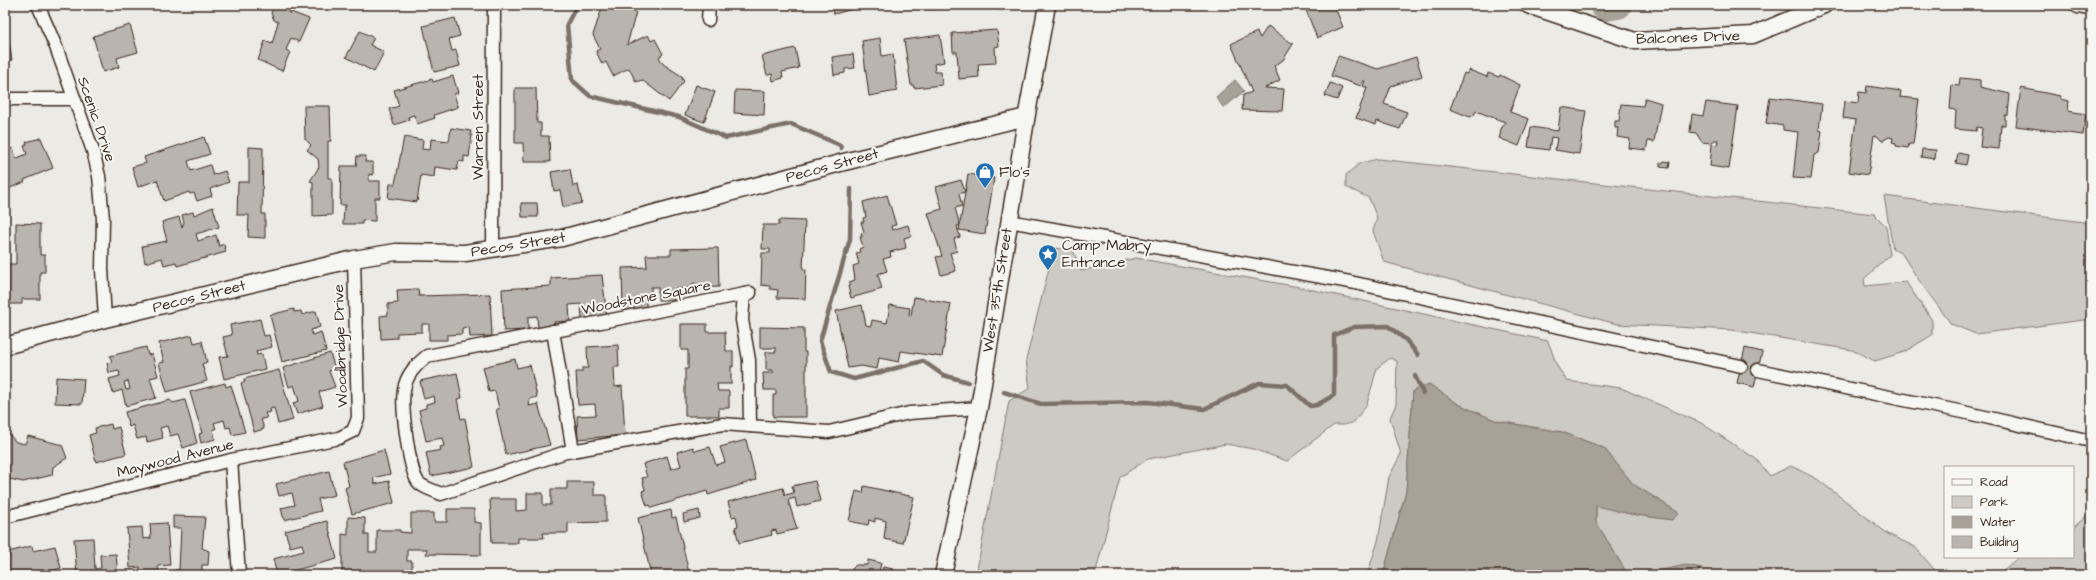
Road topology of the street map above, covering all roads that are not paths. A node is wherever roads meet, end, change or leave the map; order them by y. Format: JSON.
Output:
{"nodes":[{"id":1,"x":38,"y":5,"type":"edge"},
{"id":2,"x":494,"y":5,"type":"edge"},
{"id":3,"x":709,"y":5,"type":"edge"},
{"id":4,"x":1528,"y":5,"type":"edge"},
{"id":5,"x":1824,"y":5,"type":"edge"},
{"id":6,"x":2078,"y":5,"type":"edge"},
{"id":7,"x":1049,"y":6,"type":"edge"},
{"id":8,"x":2091,"y":7,"type":"edge"},
{"id":9,"x":708,"y":20,"type":"dead end"},
{"id":10,"x":5,"y":99,"type":"edge"},
{"id":11,"x":73,"y":99,"type":"junction"},
{"id":12,"x":1026,"y":117,"type":"junction"},
{"id":13,"x":1009,"y":221,"type":"junction"},
{"id":14,"x":493,"y":250,"type":"junction"},
{"id":15,"x":354,"y":259,"type":"junction"},
{"id":16,"x":105,"y":320,"type":"junction"},
{"id":17,"x":553,"y":331,"type":"junction"},
{"id":18,"x":5,"y":346,"type":"edge"},
{"id":19,"x":1741,"y":366,"type":"dead end"},
{"id":20,"x":1758,"y":370,"type":"dead end"},
{"id":21,"x":979,"y":408,"type":"junction"},
{"id":22,"x":750,"y":426,"type":"junction"},
{"id":23,"x":353,"y":431,"type":"joint"},
{"id":24,"x":2091,"y":440,"type":"edge"},
{"id":25,"x":573,"y":451,"type":"junction"},
{"id":26,"x":232,"y":460,"type":"junction"},
{"id":27,"x":5,"y":517,"type":"edge"},
{"id":28,"x":239,"y":575,"type":"edge"},
{"id":29,"x":943,"y":575,"type":"edge"}],
"edges":[{"from":1,"to":11,"type":"street","name":"Scenic Drive"},
{"from":2,"to":14,"type":"street","name":"Warren Street"},
{"from":3,"to":9,"type":"street"},
{"from":4,"to":5,"type":"street","name":"Balcones Drive"},
{"from":6,"to":8,"type":"street"},
{"from":7,"to":12,"type":"street","name":"West 35th Street"},
{"from":10,"to":11,"type":"street"},
{"from":11,"to":16,"type":"street","name":"Scenic Drive"},
{"from":12,"to":13,"type":"street","name":"West 35th Street"},
{"from":12,"to":14,"type":"street","name":"Pecos Street"},
{"from":13,"to":19,"type":"street"},
{"from":13,"to":21,"type":"street","name":"West 35th Street"},
{"from":14,"to":15,"type":"street","name":"Pecos Street"},
{"from":15,"to":16,"type":"street","name":"Pecos Street"},
{"from":15,"to":23,"type":"street","name":"Woodbridge Drive"},
{"from":16,"to":18,"type":"street","name":"Pecos Street"},
{"from":17,"to":22,"type":"street","name":"Woodstone Square"},
{"from":17,"to":25,"type":"street"},
{"from":17,"to":25,"type":"street","name":"Woodstone Square"},
{"from":20,"to":24,"type":"street"},
{"from":21,"to":22,"type":"street","name":"Woodstone Square"},
{"from":21,"to":29,"type":"street","name":"West 35th Street"},
{"from":22,"to":25,"type":"street","name":"Woodstone Square"},
{"from":23,"to":26,"type":"street","name":"Maywood Avenue"},
{"from":26,"to":27,"type":"street","name":"Maywood Avenue"},
{"from":26,"to":28,"type":"street"}]}
